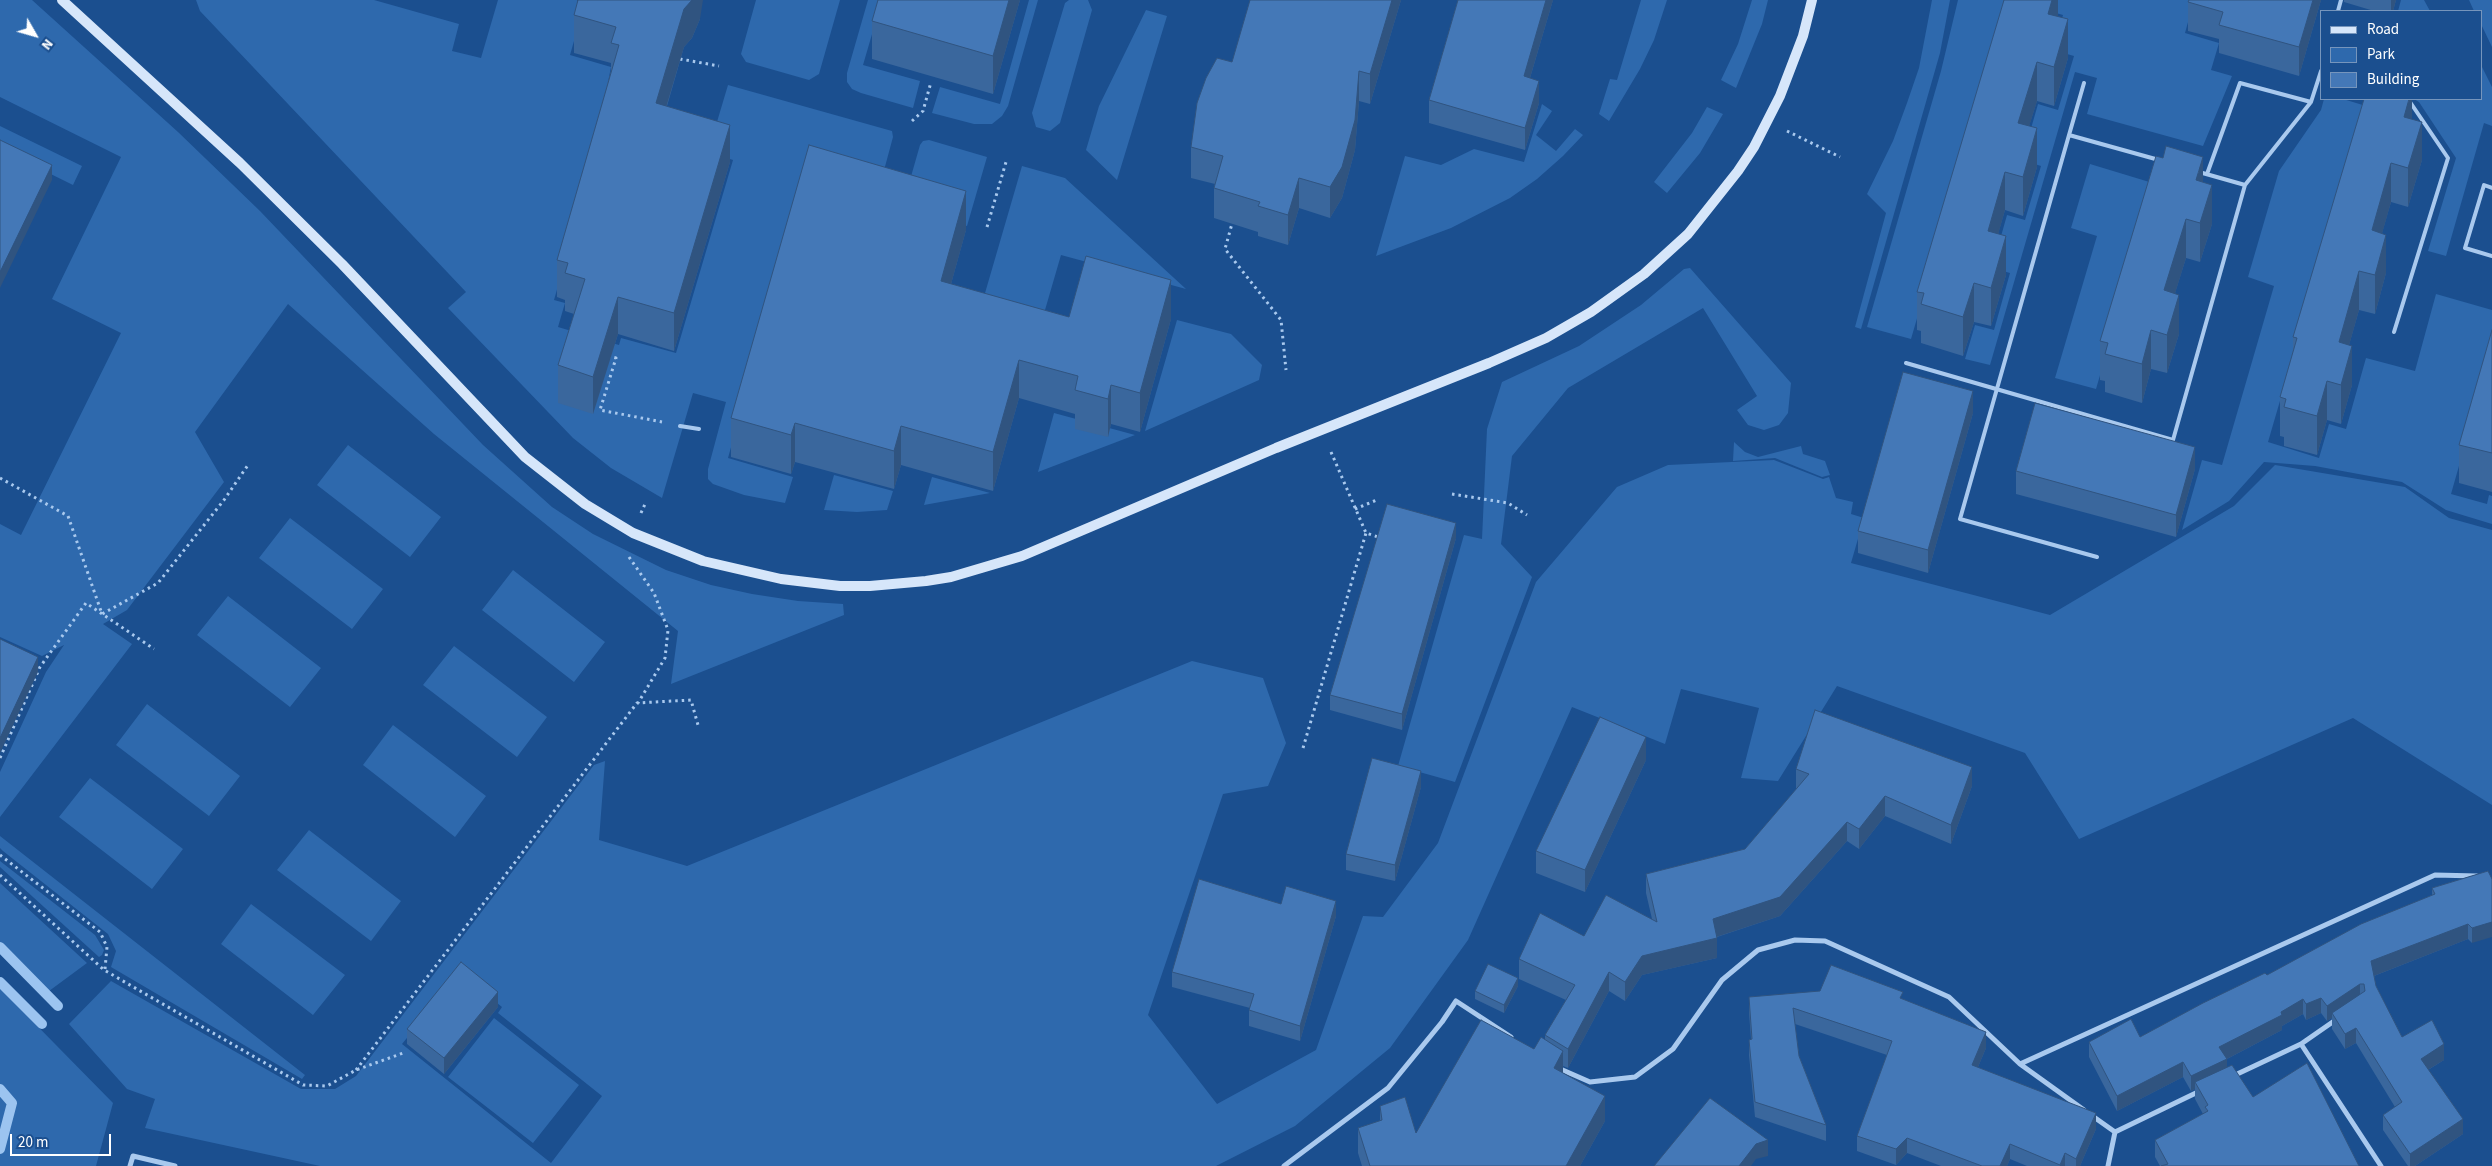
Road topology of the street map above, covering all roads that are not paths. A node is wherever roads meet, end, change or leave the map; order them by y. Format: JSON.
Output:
{"nodes":[{"id":1,"x":62,"y":0,"type":"edge"},
{"id":2,"x":1812,"y":0,"type":"edge"},
{"id":3,"x":2320,"y":79,"type":"edge"},
{"id":4,"x":2084,"y":83,"type":"dead end"},
{"id":5,"x":2404,"y":100,"type":"edge"},
{"id":6,"x":2311,"y":102,"type":"junction"},
{"id":7,"x":2069,"y":135,"type":"junction"},
{"id":8,"x":2161,"y":161,"type":"edge"},
{"id":9,"x":2198,"y":172,"type":"edge"},
{"id":10,"x":2207,"y":174,"type":"junction"},
{"id":11,"x":2245,"y":184,"type":"junction"},
{"id":12,"x":2492,"y":188,"type":"edge"},
{"id":13,"x":2492,"y":256,"type":"edge"},
{"id":14,"x":2394,"y":332,"type":"dead end"},
{"id":15,"x":1906,"y":364,"type":"dead end"},
{"id":16,"x":1997,"y":390,"type":"junction"},
{"id":17,"x":680,"y":426,"type":"dead end"},
{"id":18,"x":698,"y":429,"type":"dead end"},
{"id":19,"x":2097,"y":557,"type":"dead end"},
{"id":20,"x":2485,"y":876,"type":"edge"},
{"id":21,"x":2346,"y":1013,"type":"edge"},
{"id":22,"x":1514,"y":1038,"type":"edge"},
{"id":23,"x":2301,"y":1044,"type":"junction"},
{"id":24,"x":2020,"y":1064,"type":"junction"},
{"id":25,"x":1555,"y":1066,"type":"edge"},
{"id":26,"x":2230,"y":1077,"type":"edge"},
{"id":27,"x":2203,"y":1090,"type":"edge"},
{"id":28,"x":2115,"y":1132,"type":"junction"},
{"id":29,"x":130,"y":1166,"type":"edge"},
{"id":30,"x":176,"y":1166,"type":"edge"},
{"id":31,"x":1284,"y":1166,"type":"edge"},
{"id":32,"x":2108,"y":1166,"type":"edge"},
{"id":33,"x":2381,"y":1166,"type":"edge"}],
"edges":[{"from":1,"to":2,"type":"street"},
{"from":3,"to":6,"type":"lane"},
{"from":4,"to":7,"type":"lane"},
{"from":5,"to":14,"type":"lane"},
{"from":6,"to":10,"type":"lane"},
{"from":6,"to":11,"type":"lane"},
{"from":7,"to":8,"type":"lane"},
{"from":7,"to":16,"type":"lane"},
{"from":9,"to":10,"type":"lane"},
{"from":10,"to":11,"type":"lane"},
{"from":11,"to":16,"type":"lane"},
{"from":12,"to":13,"type":"lane"},
{"from":15,"to":16,"type":"lane"},
{"from":16,"to":19,"type":"lane"},
{"from":17,"to":18,"type":"lane"},
{"from":20,"to":24,"type":"street"},
{"from":21,"to":23,"type":"street"},
{"from":22,"to":31,"type":"street"},
{"from":23,"to":26,"type":"street"},
{"from":23,"to":33,"type":"street"},
{"from":24,"to":25,"type":"street"},
{"from":24,"to":28,"type":"street"},
{"from":27,"to":28,"type":"street"},
{"from":28,"to":32,"type":"street"},
{"from":29,"to":30,"type":"street"}]}
